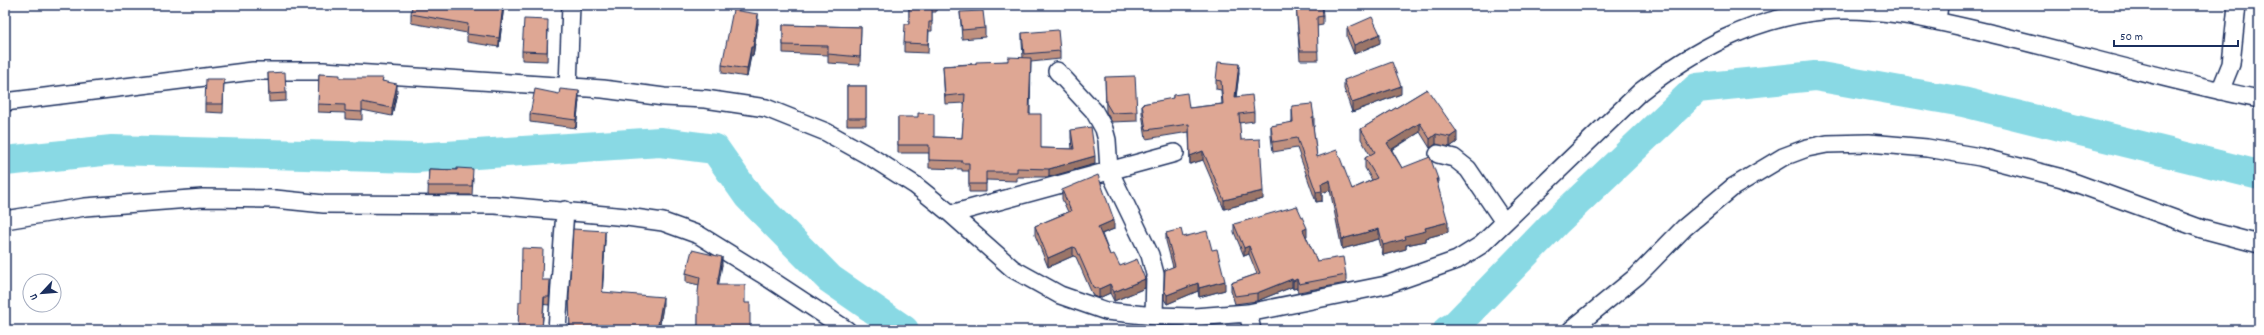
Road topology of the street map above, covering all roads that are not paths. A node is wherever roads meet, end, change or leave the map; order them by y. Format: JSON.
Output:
{"nodes":[{"id":1,"x":570,"y":5,"type":"edge"},
{"id":2,"x":2237,"y":5,"type":"edge"},
{"id":3,"x":1938,"y":13,"type":"edge"},
{"id":4,"x":1057,"y":71,"type":"dead end"},
{"id":5,"x":568,"y":87,"type":"junction"},
{"id":6,"x":2220,"y":92,"type":"junction"},
{"id":7,"x":2259,"y":99,"type":"edge"},
{"id":8,"x":5,"y":102,"type":"edge"},
{"id":9,"x":1175,"y":153,"type":"dead end"},
{"id":10,"x":1438,"y":154,"type":"dead end"},
{"id":11,"x":1109,"y":170,"type":"junction"},
{"id":12,"x":565,"y":210,"type":"junction"},
{"id":13,"x":951,"y":214,"type":"junction"},
{"id":14,"x":5,"y":220,"type":"edge"},
{"id":15,"x":1504,"y":222,"type":"junction"},
{"id":16,"x":2259,"y":244,"type":"edge"},
{"id":17,"x":1248,"y":313,"type":"junction"},
{"id":18,"x":1154,"y":316,"type":"junction"},
{"id":19,"x":557,"y":330,"type":"edge"},
{"id":20,"x":847,"y":330,"type":"edge"},
{"id":21,"x":1252,"y":330,"type":"edge"},
{"id":22,"x":1571,"y":330,"type":"edge"}],
"edges":[{"from":1,"to":5,"type":"street"},
{"from":2,"to":6,"type":"street"},
{"from":3,"to":6,"type":"street"},
{"from":3,"to":15,"type":"street"},
{"from":4,"to":11,"type":"street"},
{"from":5,"to":8,"type":"street"},
{"from":5,"to":13,"type":"street"},
{"from":6,"to":7,"type":"street"},
{"from":9,"to":11,"type":"street"},
{"from":10,"to":15,"type":"street"},
{"from":11,"to":13,"type":"street"},
{"from":11,"to":18,"type":"street"},
{"from":12,"to":14,"type":"street"},
{"from":12,"to":19,"type":"street"},
{"from":12,"to":20,"type":"street"},
{"from":13,"to":18,"type":"street"},
{"from":15,"to":17,"type":"street"},
{"from":16,"to":22,"type":"street"},
{"from":17,"to":18,"type":"street"},
{"from":17,"to":21,"type":"street"}]}
